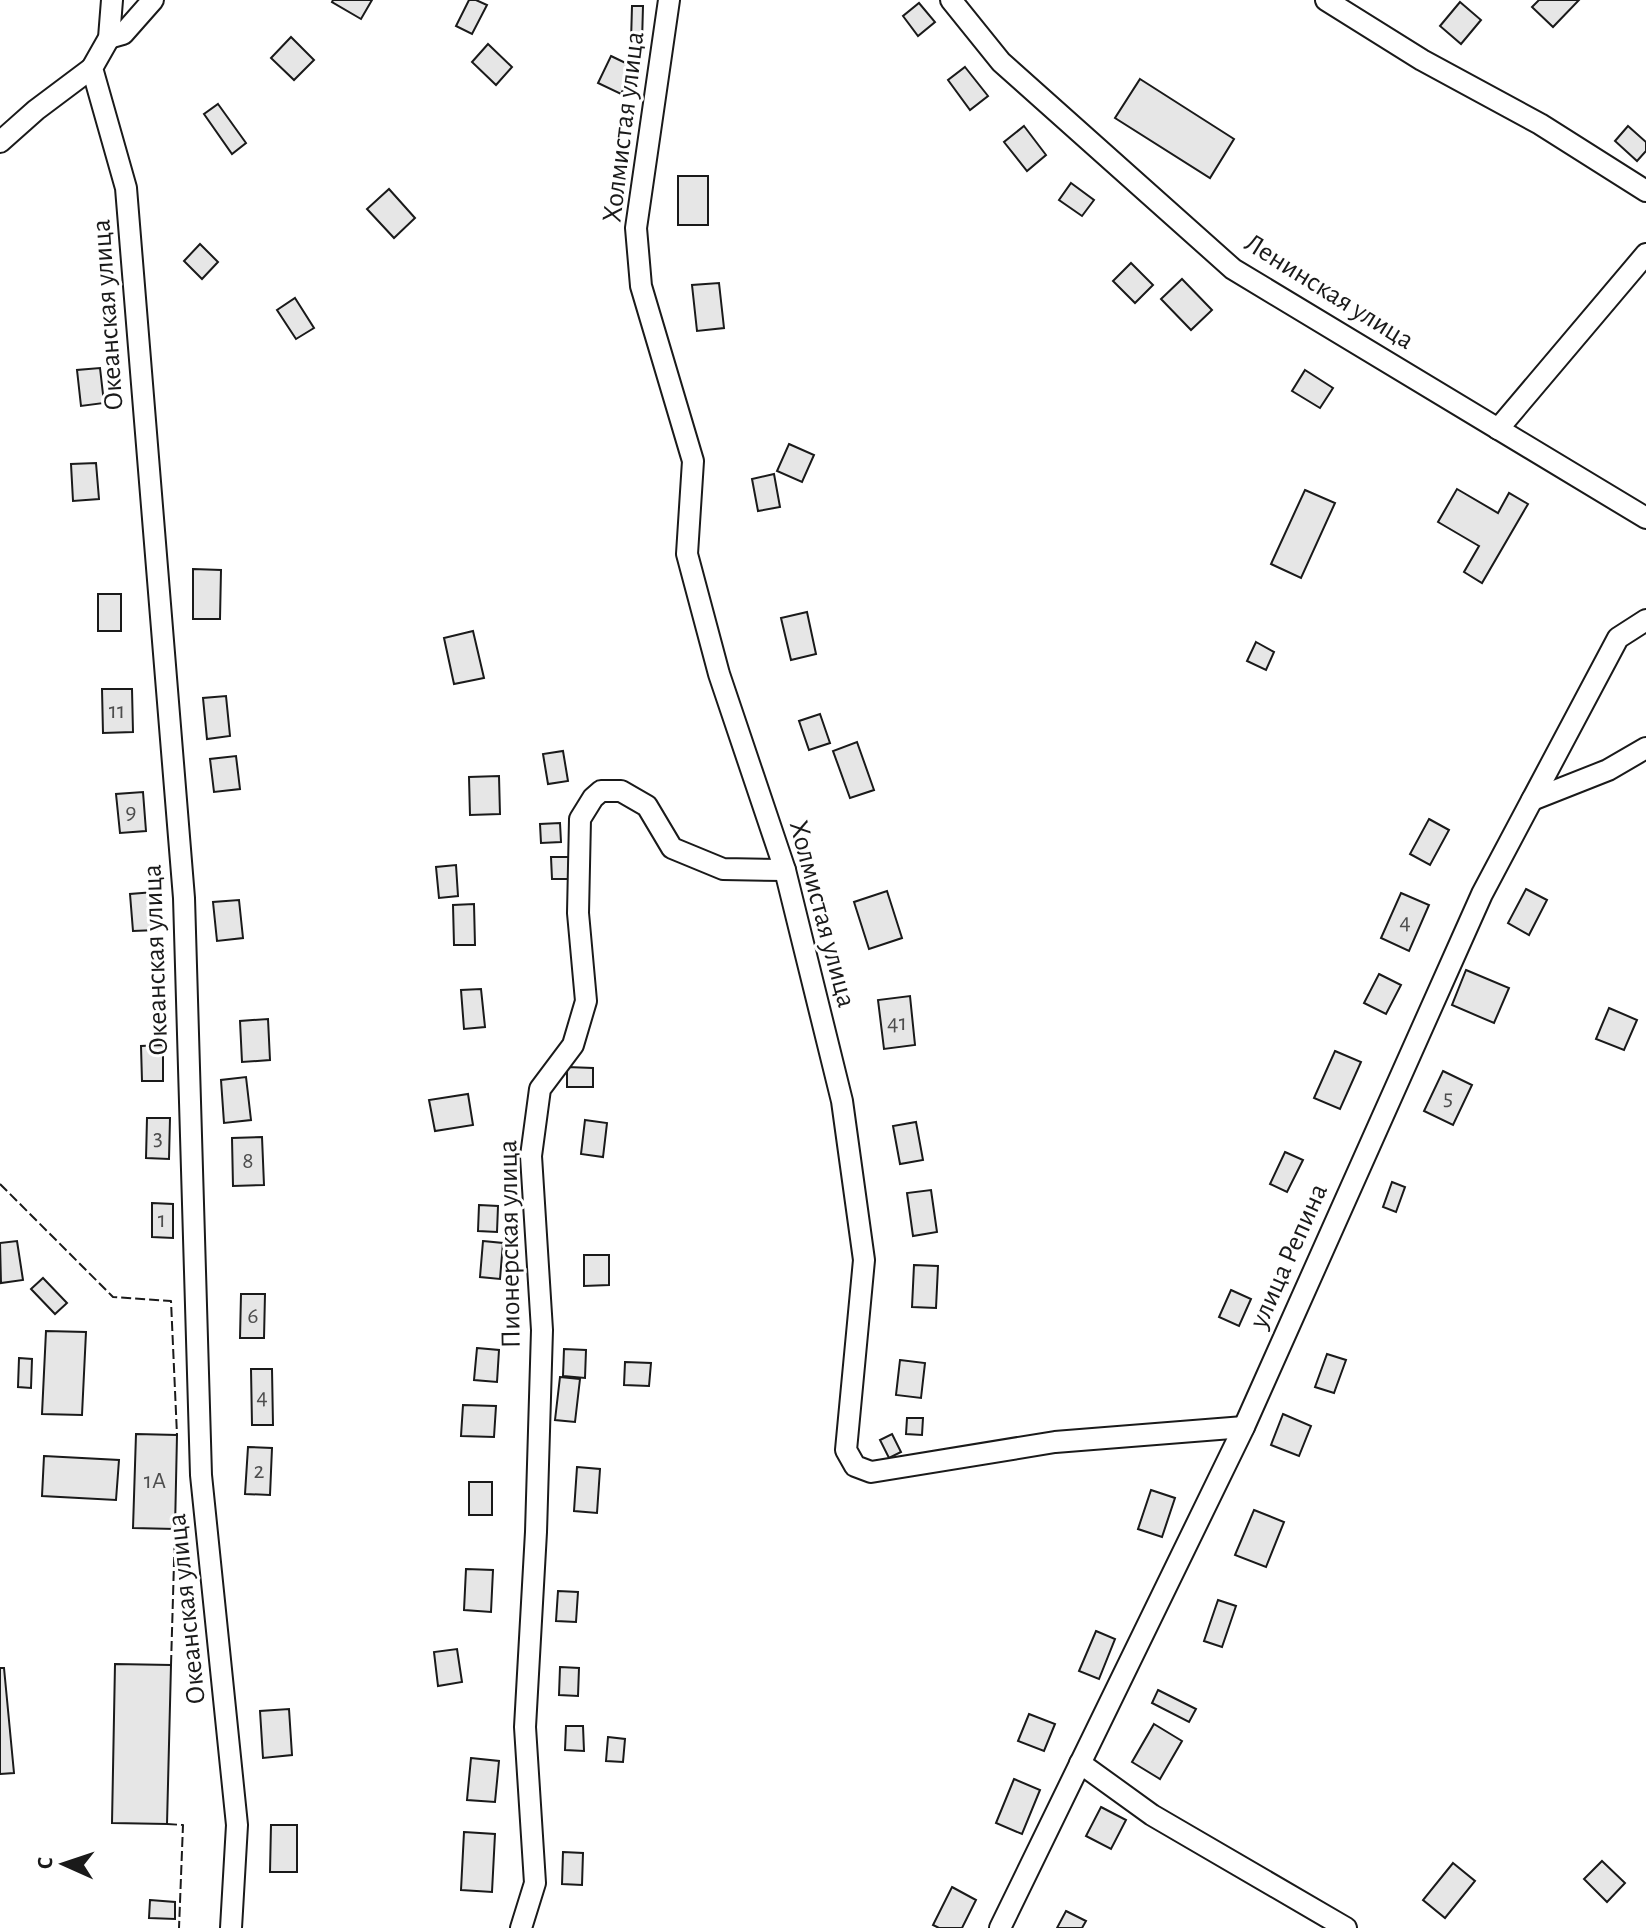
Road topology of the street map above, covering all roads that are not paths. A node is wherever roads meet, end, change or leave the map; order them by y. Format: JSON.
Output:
{"nodes":[{"id":1,"x":112,"y":0,"type":"edge"},
{"id":2,"x":153,"y":0,"type":"edge"},
{"id":3,"x":669,"y":0,"type":"edge"},
{"id":4,"x":951,"y":0,"type":"edge"},
{"id":5,"x":1326,"y":0,"type":"edge"},
{"id":6,"x":109,"y":38,"type":"junction"},
{"id":7,"x":92,"y":68,"type":"junction"},
{"id":8,"x":0,"y":142,"type":"edge"},
{"id":9,"x":1646,"y":191,"type":"edge"},
{"id":10,"x":1646,"y":254,"type":"edge"},
{"id":11,"x":1498,"y":429,"type":"junction"},
{"id":12,"x":1646,"y":518,"type":"edge"},
{"id":13,"x":1646,"y":620,"type":"edge"},
{"id":14,"x":1646,"y":748,"type":"edge"},
{"id":15,"x":1532,"y":800,"type":"junction"},
{"id":16,"x":785,"y":870,"type":"junction"},
{"id":17,"x":1244,"y":1427,"type":"junction"},
{"id":18,"x":1080,"y":1763,"type":"junction"},
{"id":19,"x":231,"y":1928,"type":"edge"},
{"id":20,"x":521,"y":1928,"type":"edge"},
{"id":21,"x":1000,"y":1928,"type":"edge"},
{"id":22,"x":1346,"y":1928,"type":"edge"}],
"edges":[{"from":1,"to":6,"type":"street"},
{"from":2,"to":6,"type":"street"},
{"from":3,"to":16,"type":"street","name":"Холмистая улица"},
{"from":4,"to":11,"type":"street","name":"Ленинская улица"},
{"from":5,"to":9,"type":"street"},
{"from":6,"to":7,"type":"street"},
{"from":7,"to":8,"type":"street"},
{"from":7,"to":19,"type":"street","name":"Океанская улица"},
{"from":10,"to":11,"type":"street"},
{"from":11,"to":12,"type":"street","name":"Ленинская улица"},
{"from":13,"to":15,"type":"street","name":"улица Репина"},
{"from":14,"to":15,"type":"street"},
{"from":15,"to":17,"type":"street","name":"улица Репина"},
{"from":16,"to":17,"type":"street","name":"Холмистая улица"},
{"from":16,"to":20,"type":"street","name":"Пионерская улица"},
{"from":17,"to":18,"type":"street","name":"улица Репина"},
{"from":18,"to":21,"type":"street","name":"улица Репина"},
{"from":18,"to":22,"type":"street"}]}
